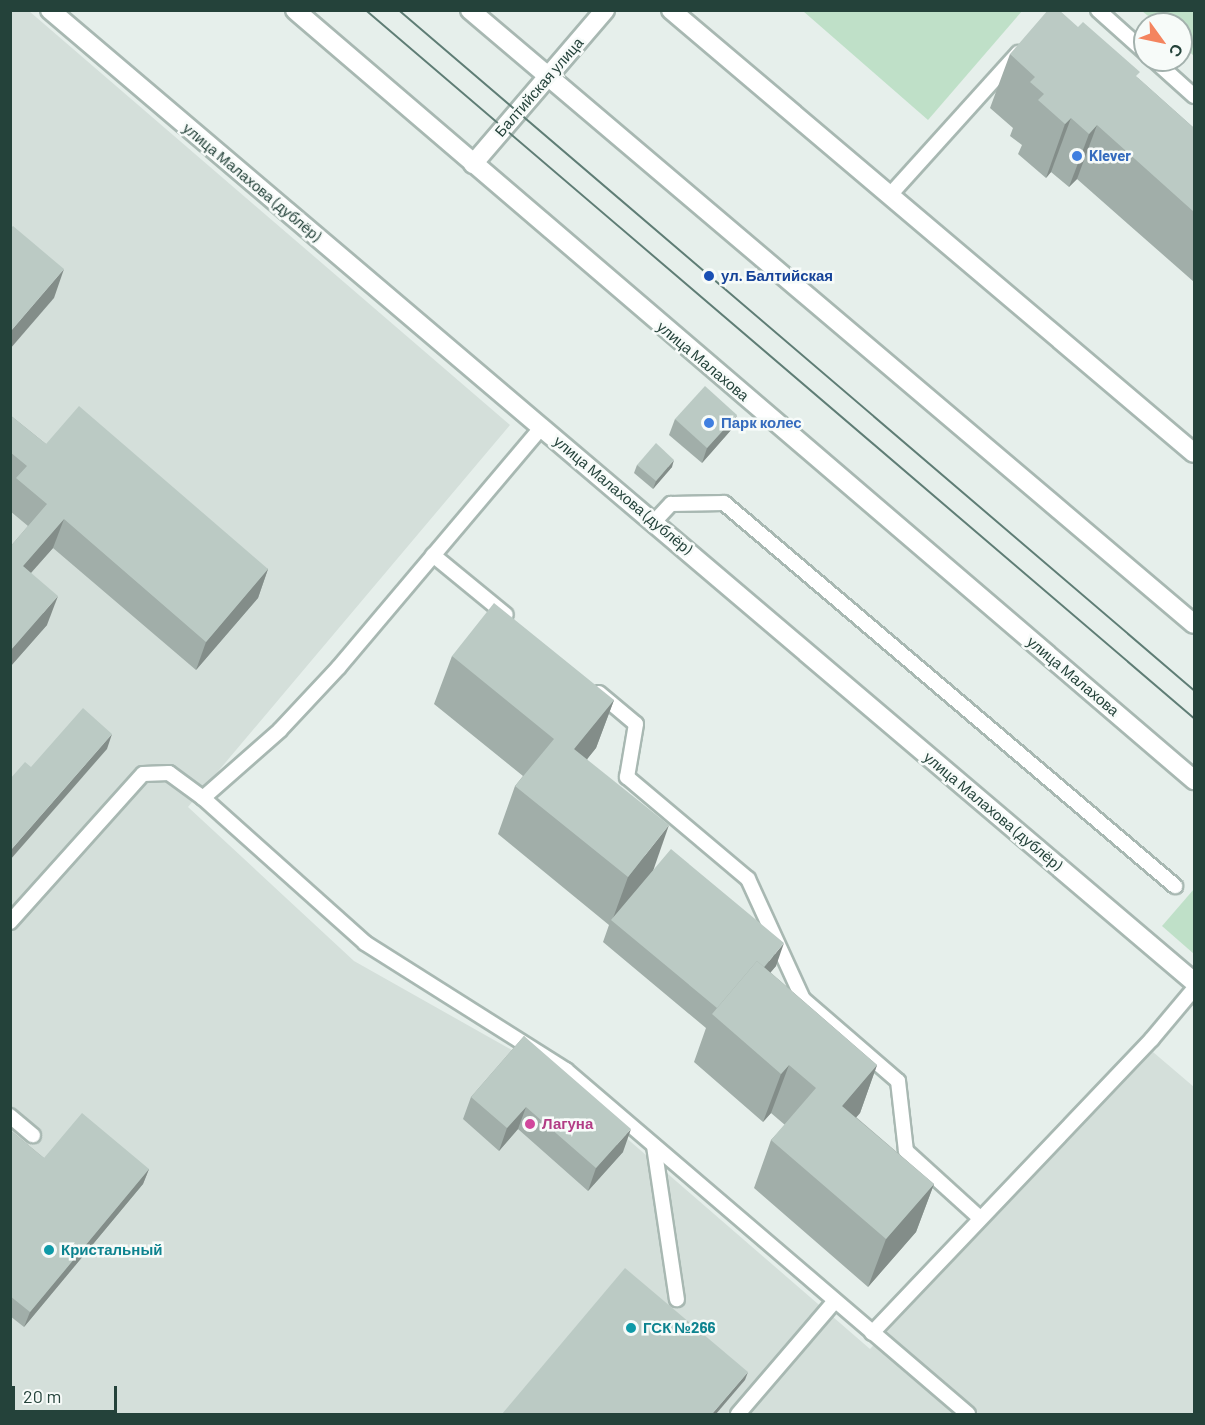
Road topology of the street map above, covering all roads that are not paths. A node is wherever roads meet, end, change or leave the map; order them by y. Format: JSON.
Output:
{"nodes":[{"id":1,"x":50,"y":10,"type":"edge"},
{"id":2,"x":295,"y":10,"type":"edge"},
{"id":3,"x":470,"y":10,"type":"edge"},
{"id":4,"x":605,"y":10,"type":"edge"},
{"id":5,"x":671,"y":10,"type":"edge"},
{"id":6,"x":1098,"y":10,"type":"edge"},
{"id":7,"x":1133,"y":41,"type":"edge"},
{"id":8,"x":1024,"y":45,"type":"edge"},
{"id":9,"x":1167,"y":72,"type":"edge"},
{"id":10,"x":547,"y":75,"type":"junction"},
{"id":11,"x":1194,"y":96,"type":"edge"},
{"id":12,"x":473,"y":164,"type":"junction"},
{"id":13,"x":889,"y":196,"type":"junction"},
{"id":14,"x":542,"y":427,"type":"junction"},
{"id":15,"x":1194,"y":453,"type":"edge"},
{"id":16,"x":654,"y":522,"type":"junction"},
{"id":17,"x":433,"y":555,"type":"junction"},
{"id":18,"x":516,"y":624,"type":"edge"},
{"id":19,"x":1194,"y":624,"type":"edge"},
{"id":20,"x":590,"y":686,"type":"edge"},
{"id":21,"x":1194,"y":780,"type":"edge"},
{"id":22,"x":203,"y":798,"type":"junction"},
{"id":23,"x":1175,"y":886,"type":"dead end"},
{"id":24,"x":10,"y":922,"type":"edge"},
{"id":25,"x":1194,"y":982,"type":"edge"},
{"id":26,"x":1194,"y":989,"type":"edge"},
{"id":27,"x":10,"y":1116,"type":"edge"},
{"id":28,"x":33,"y":1135,"type":"dead end"},
{"id":29,"x":654,"y":1146,"type":"junction"},
{"id":30,"x":980,"y":1218,"type":"junction"},
{"id":31,"x":677,"y":1299,"type":"dead end"},
{"id":32,"x":835,"y":1301,"type":"junction"},
{"id":33,"x":872,"y":1333,"type":"junction"},
{"id":34,"x":738,"y":1414,"type":"edge"},
{"id":35,"x":968,"y":1414,"type":"edge"}],
"edges":[{"from":1,"to":14,"type":"main road","name":"улица Малахова (дублёр)"},
{"from":2,"to":12,"type":"main road","name":"улица Малахова"},
{"from":3,"to":10,"type":"main road"},
{"from":4,"to":10,"type":"main road","name":"Балтийская улица"},
{"from":5,"to":13,"type":"main road"},
{"from":6,"to":7,"type":"lane"},
{"from":8,"to":13,"type":"lane"},
{"from":9,"to":11,"type":"lane"},
{"from":10,"to":12,"type":"main road","name":"Балтийская улица"},
{"from":10,"to":19,"type":"main road"},
{"from":12,"to":21,"type":"main road","name":"улица Малахова"},
{"from":13,"to":15,"type":"main road"},
{"from":14,"to":16,"type":"main road","name":"улица Малахова (дублёр)"},
{"from":14,"to":17,"type":"lane"},
{"from":16,"to":23,"type":"lane"},
{"from":16,"to":25,"type":"main road","name":"улица Малахова (дублёр)"},
{"from":17,"to":18,"type":"lane"},
{"from":17,"to":22,"type":"lane"},
{"from":20,"to":30,"type":"lane"},
{"from":22,"to":24,"type":"lane"},
{"from":22,"to":29,"type":"lane"},
{"from":26,"to":30,"type":"lane"},
{"from":27,"to":28,"type":"lane"},
{"from":29,"to":31,"type":"lane"},
{"from":29,"to":32,"type":"lane"},
{"from":30,"to":33,"type":"lane"},
{"from":32,"to":33,"type":"lane"},
{"from":32,"to":34,"type":"lane"},
{"from":33,"to":35,"type":"lane"}]}
